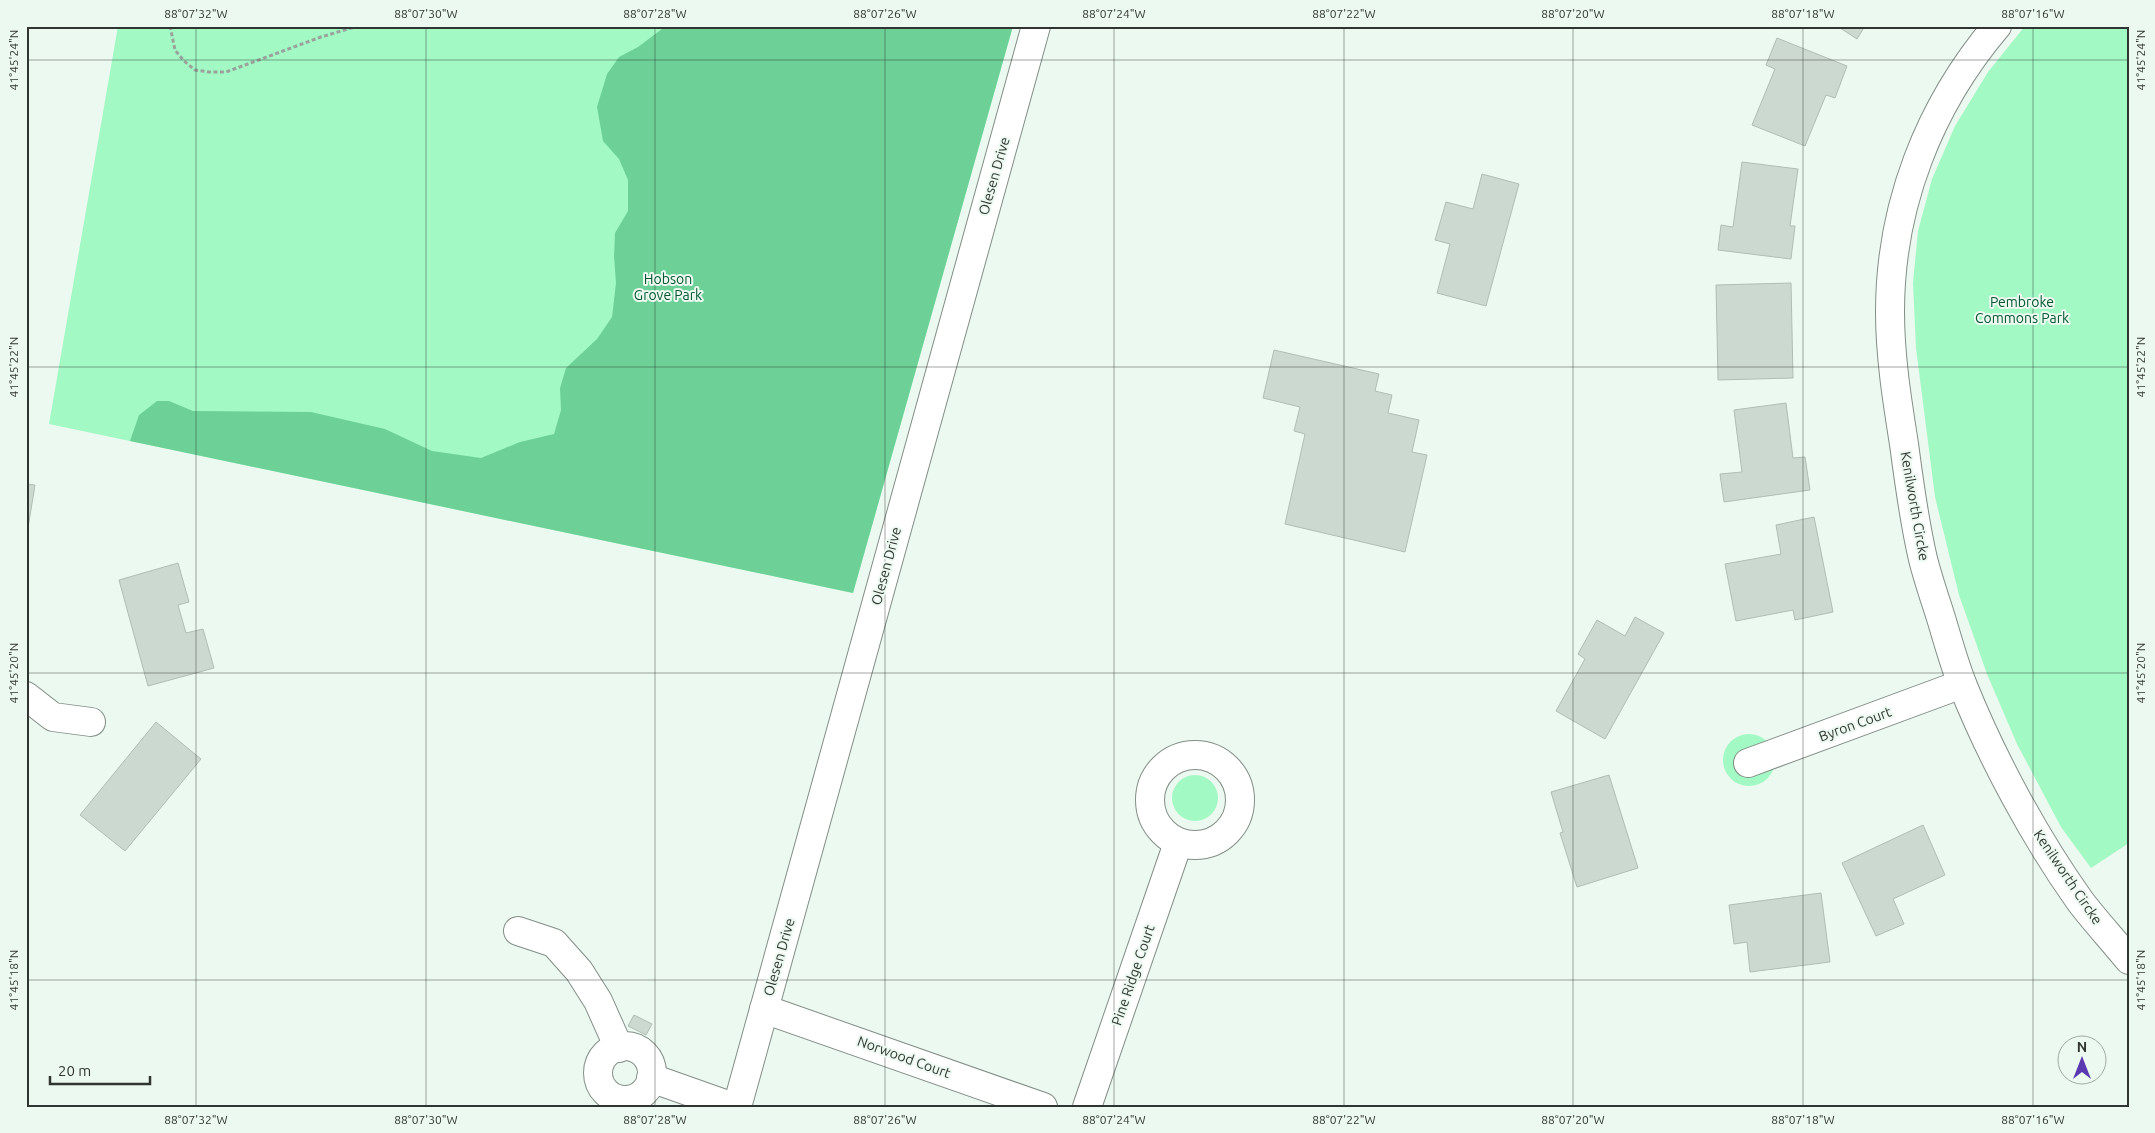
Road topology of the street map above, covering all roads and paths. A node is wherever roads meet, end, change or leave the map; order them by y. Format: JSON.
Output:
{"nodes":[{"id":1,"x":170,"y":26,"type":"edge"},
{"id":2,"x":358,"y":26,"type":"edge"},
{"id":3,"x":1036,"y":26,"type":"edge"},
{"id":4,"x":1997,"y":26,"type":"edge"},
{"id":5,"x":1962,"y":684,"type":"junction"},
{"id":6,"x":26,"y":696,"type":"edge"},
{"id":7,"x":91,"y":722,"type":"dead end"},
{"id":8,"x":1748,"y":763,"type":"dead end"},
{"id":9,"x":1178,"y":842,"type":"dead end"},
{"id":10,"x":518,"y":931,"type":"dead end"},
{"id":11,"x":2129,"y":960,"type":"edge"},
{"id":12,"x":764,"y":1009,"type":"junction"},
{"id":13,"x":619,"y":1048,"type":"junction"},
{"id":14,"x":651,"y":1078,"type":"junction"},
{"id":15,"x":733,"y":1107,"type":"edge"},
{"id":16,"x":737,"y":1107,"type":"edge"},
{"id":17,"x":1043,"y":1107,"type":"edge"},
{"id":18,"x":1087,"y":1107,"type":"edge"}],
"edges":[{"from":1,"to":2,"type":"path"},
{"from":3,"to":12,"type":"street","name":"Olesen Drive"},
{"from":4,"to":5,"type":"street","name":"Kenilworth Circke"},
{"from":5,"to":8,"type":"street","name":"Byron Court"},
{"from":5,"to":11,"type":"street","name":"Kenilworth Circke"},
{"from":6,"to":7,"type":"street"},
{"from":9,"to":18,"type":"street","name":"Pine Ridge Court"},
{"from":10,"to":13,"type":"street"},
{"from":12,"to":16,"type":"street","name":"Olesen Drive"},
{"from":12,"to":17,"type":"street","name":"Norwood Court"},
{"from":13,"to":14,"type":"street"},
{"from":13,"to":14,"type":"street"},
{"from":14,"to":15,"type":"street"}]}
